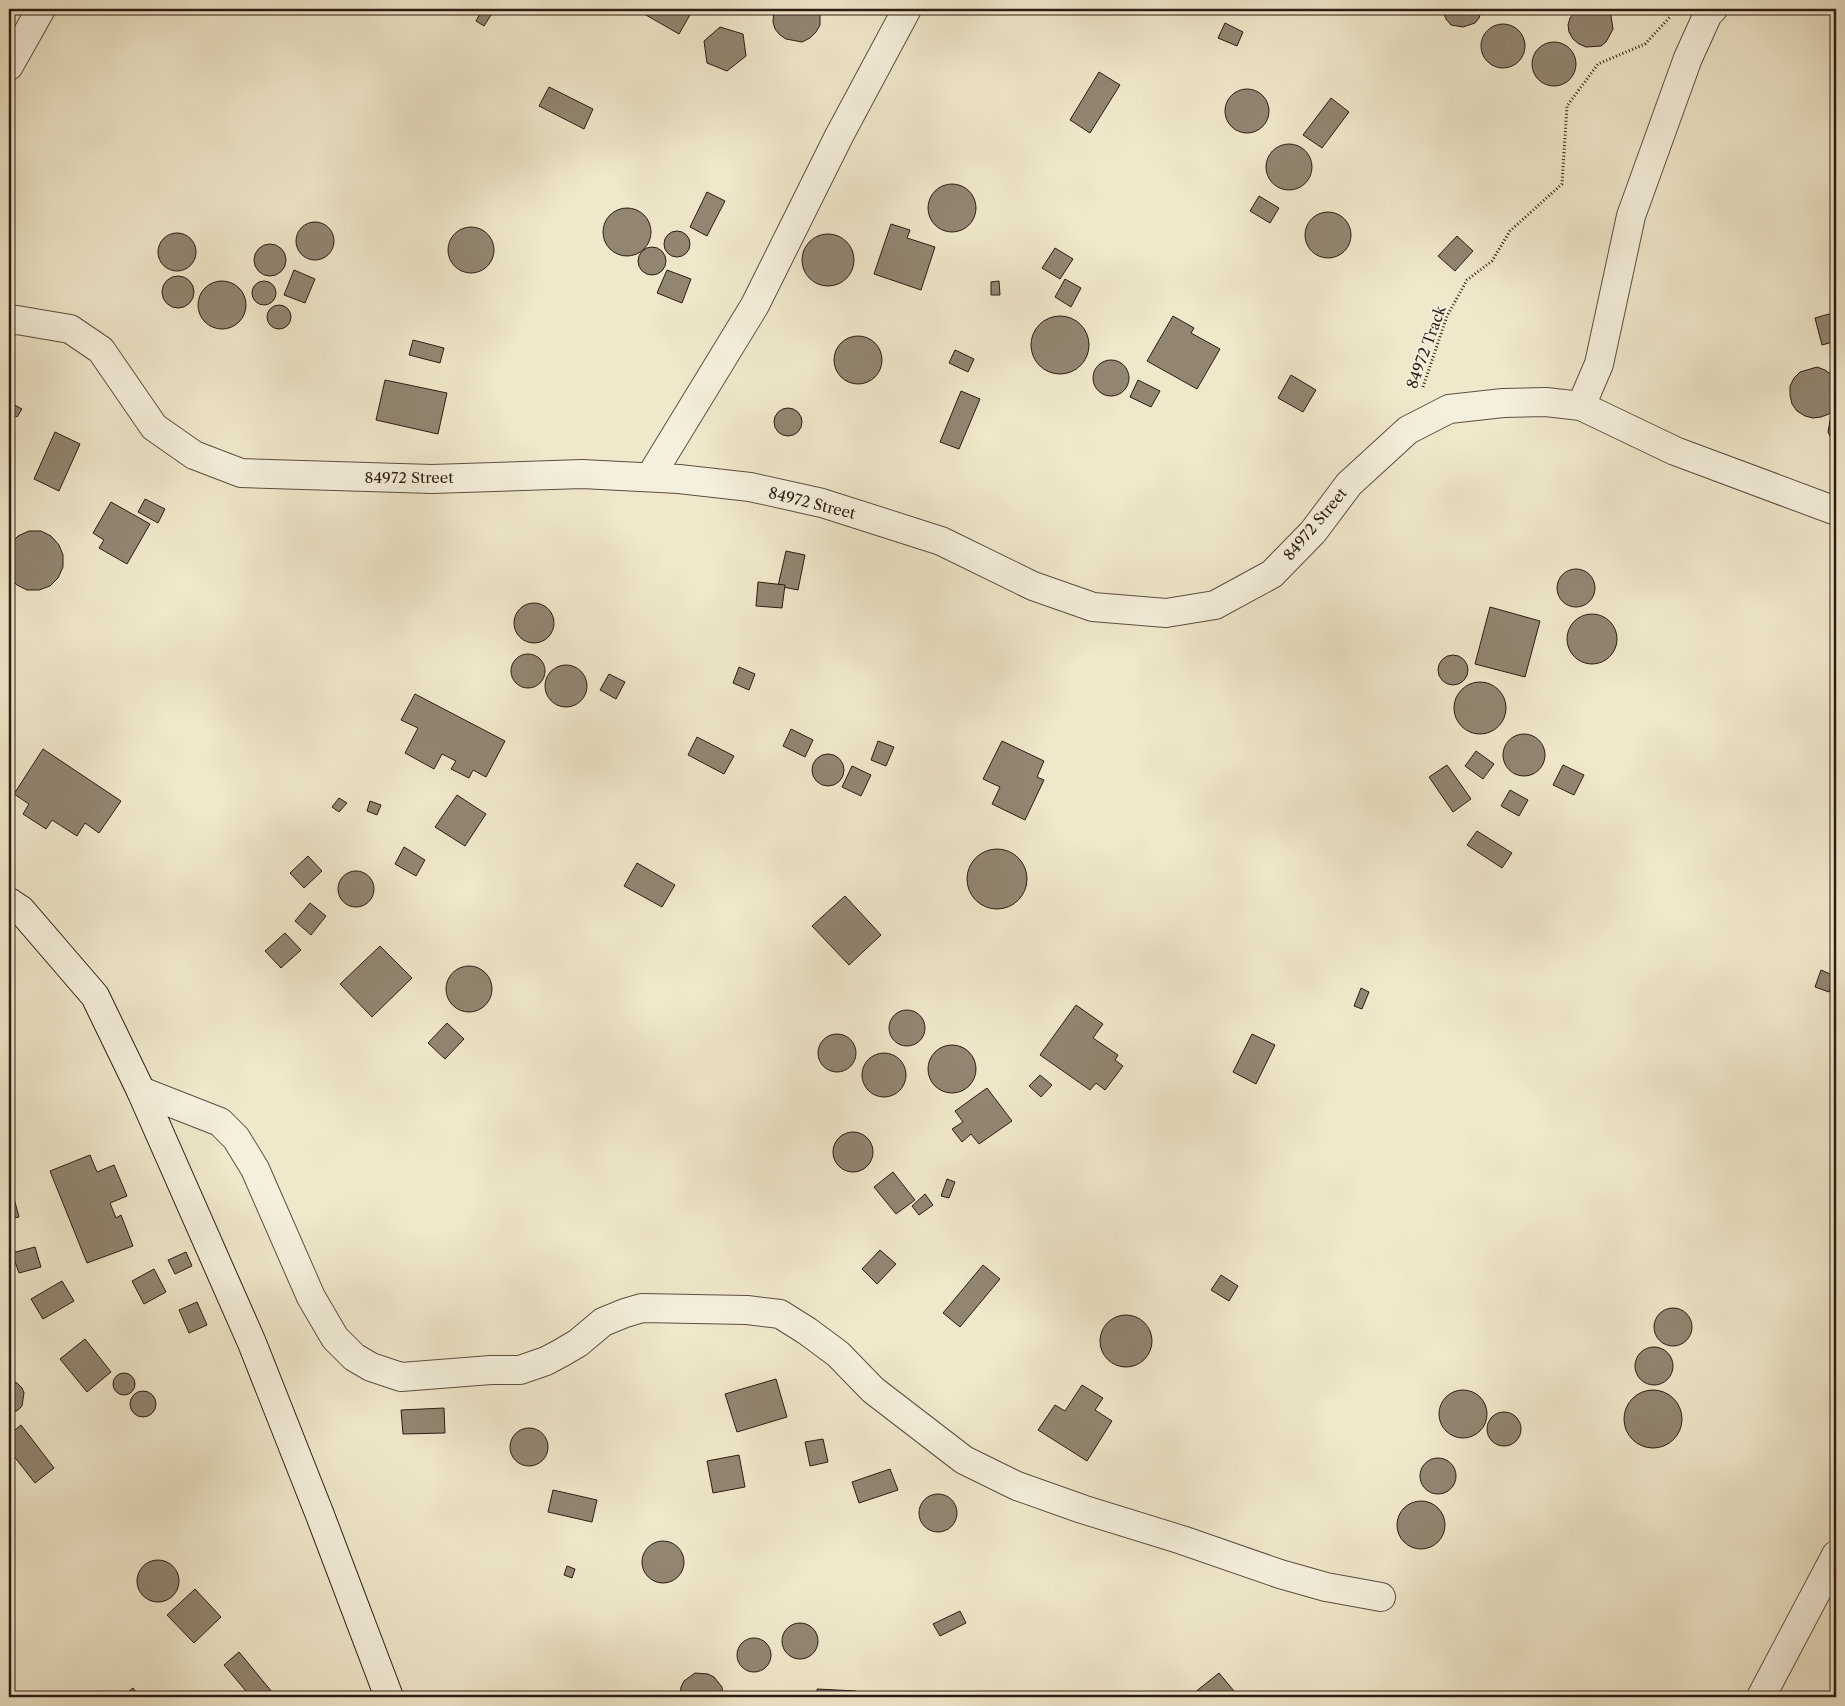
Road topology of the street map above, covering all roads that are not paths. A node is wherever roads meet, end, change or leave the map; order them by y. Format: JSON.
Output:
{"nodes":[{"id":1,"x":41,"y":9,"type":"edge"},
{"id":2,"x":906,"y":9,"type":"edge"},
{"id":3,"x":1713,"y":9,"type":"edge"},
{"id":4,"x":9,"y":66,"type":"edge"},
{"id":5,"x":9,"y":321,"type":"edge"},
{"id":6,"x":1581,"y":406,"type":"junction"},
{"id":7,"x":650,"y":477,"type":"junction"},
{"id":8,"x":1836,"y":512,"type":"edge"},
{"id":9,"x":9,"y":902,"type":"edge"},
{"id":10,"x":141,"y":1091,"type":"junction"},
{"id":11,"x":1836,"y":1555,"type":"edge"},
{"id":12,"x":1381,"y":1597,"type":"dead end"},
{"id":13,"x":389,"y":1697,"type":"edge"},
{"id":14,"x":1761,"y":1697,"type":"edge"}],
"edges":[{"from":1,"to":4,"type":"street"},
{"from":2,"to":7,"type":"street"},
{"from":3,"to":6,"type":"street"},
{"from":5,"to":7,"type":"street","name":"84972 Street"},
{"from":6,"to":7,"type":"street","name":"84972 Street"},
{"from":6,"to":8,"type":"street","name":"84972 Street"},
{"from":9,"to":10,"type":"street"},
{"from":10,"to":12,"type":"street"},
{"from":10,"to":13,"type":"street"},
{"from":11,"to":14,"type":"street"}]}
